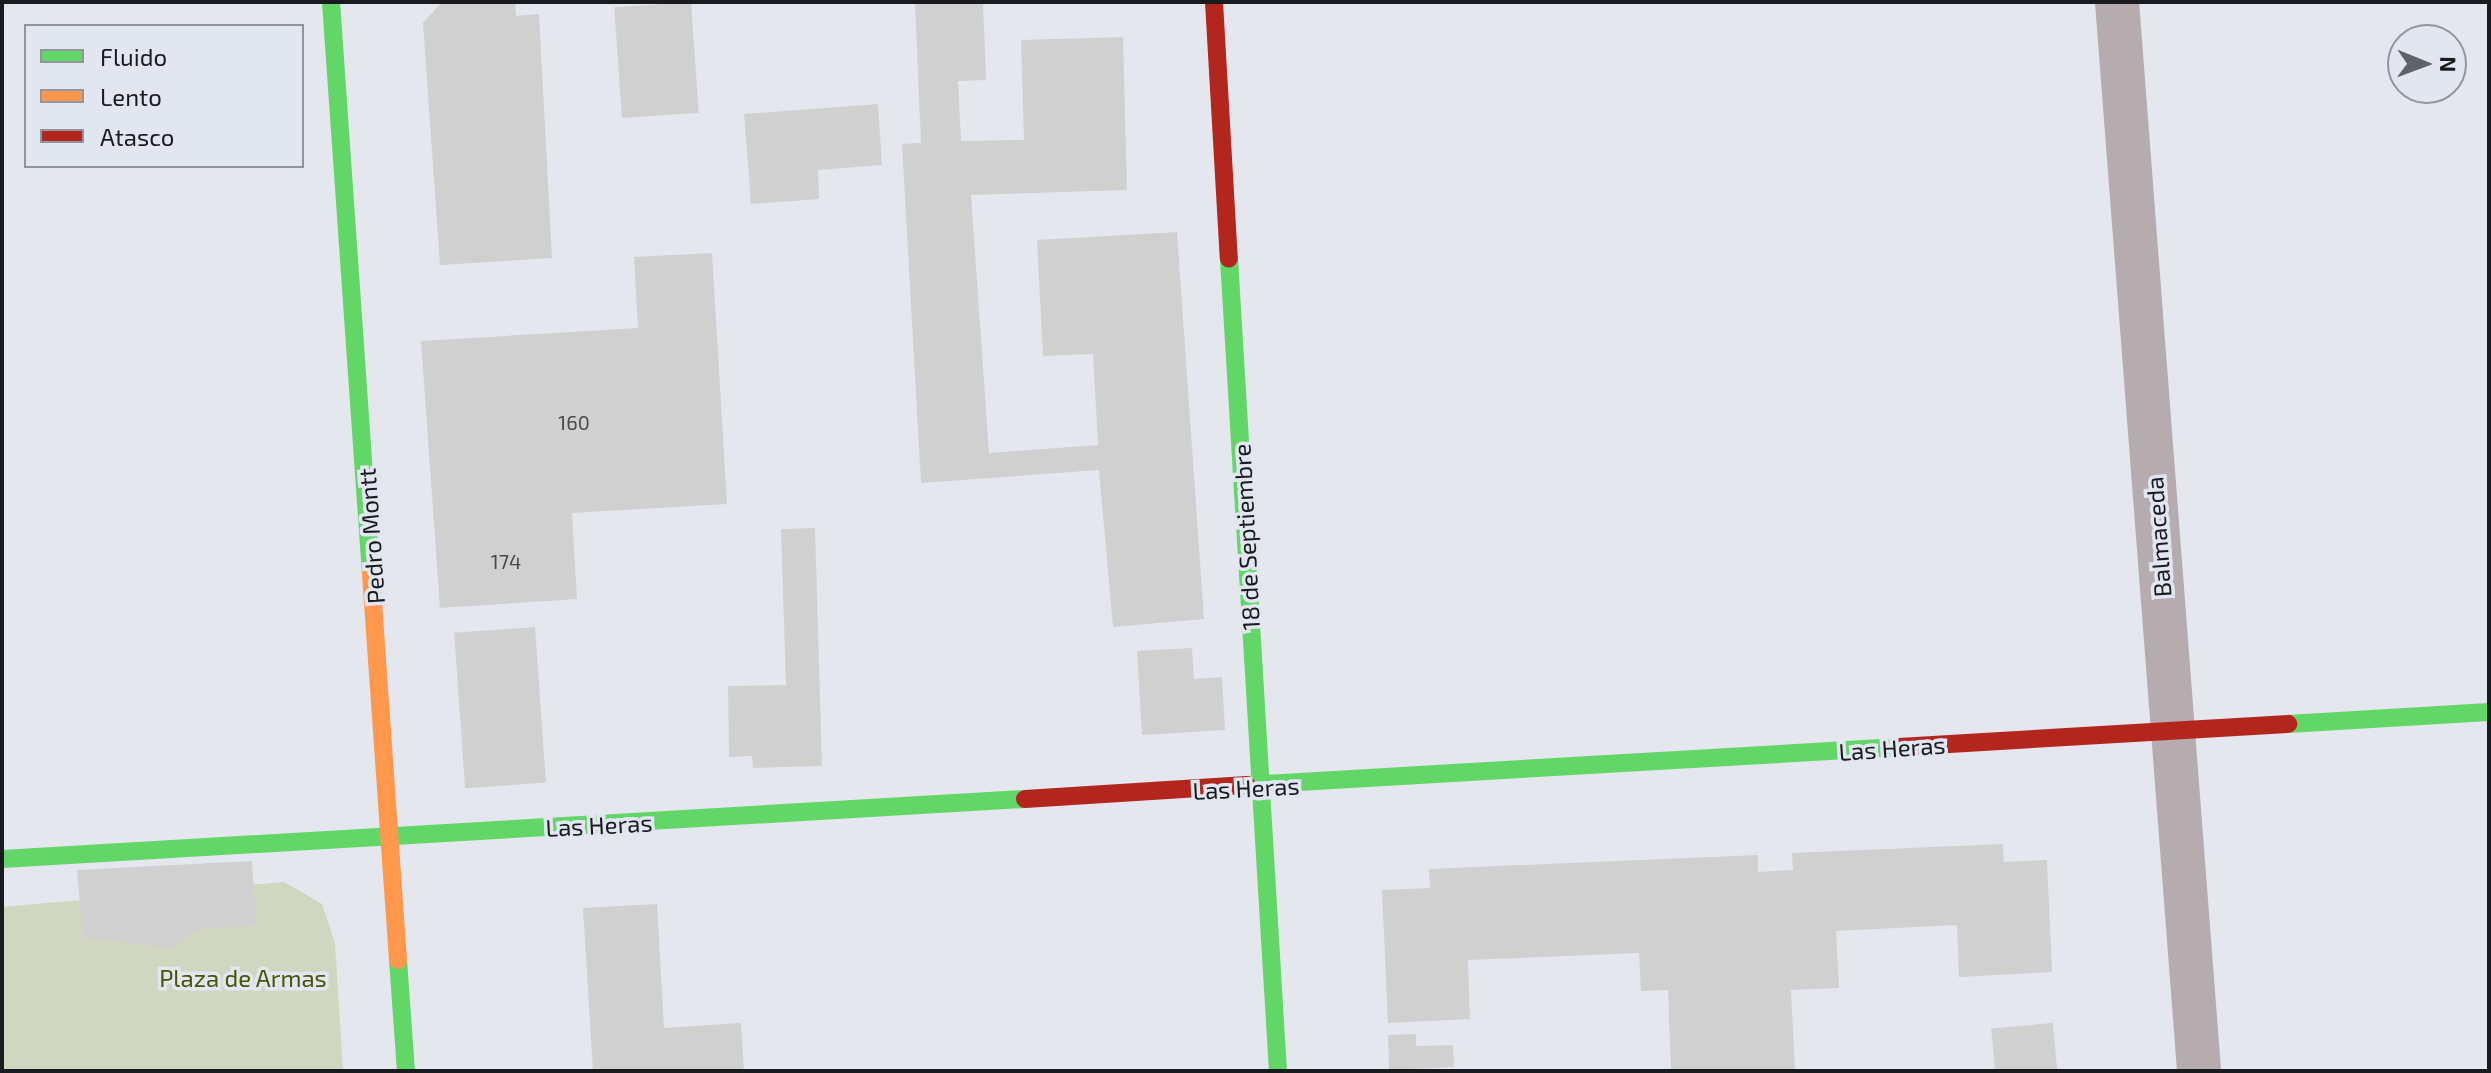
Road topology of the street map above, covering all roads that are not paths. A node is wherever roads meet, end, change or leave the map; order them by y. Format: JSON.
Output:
{"nodes":[{"id":1,"x":331,"y":2,"type":"edge"},
{"id":2,"x":1214,"y":2,"type":"edge"},
{"id":3,"x":2117,"y":2,"type":"edge"},
{"id":4,"x":2489,"y":712,"type":"edge"},
{"id":5,"x":2173,"y":731,"type":"junction"},
{"id":6,"x":1261,"y":787,"type":"junction"},
{"id":7,"x":393,"y":837,"type":"junction"},
{"id":8,"x":2,"y":859,"type":"edge"},
{"id":9,"x":406,"y":1071,"type":"edge"},
{"id":10,"x":1278,"y":1071,"type":"edge"},
{"id":11,"x":2199,"y":1071,"type":"edge"}],
"edges":[{"from":1,"to":7,"type":"main road","name":"Pedro Montt"},
{"from":2,"to":6,"type":"main road","name":"18 de Septiembre"},
{"from":3,"to":5,"type":"street","name":"Balmaceda"},
{"from":4,"to":5,"type":"main road","name":"Las Heras"},
{"from":5,"to":6,"type":"main road","name":"Las Heras"},
{"from":5,"to":11,"type":"street","name":"Balmaceda"},
{"from":6,"to":7,"type":"main road","name":"Las Heras"},
{"from":6,"to":10,"type":"main road","name":"18 de Septiembre"},
{"from":7,"to":8,"type":"main road","name":"Las Heras"},
{"from":7,"to":9,"type":"main road","name":"Pedro Montt"}]}
